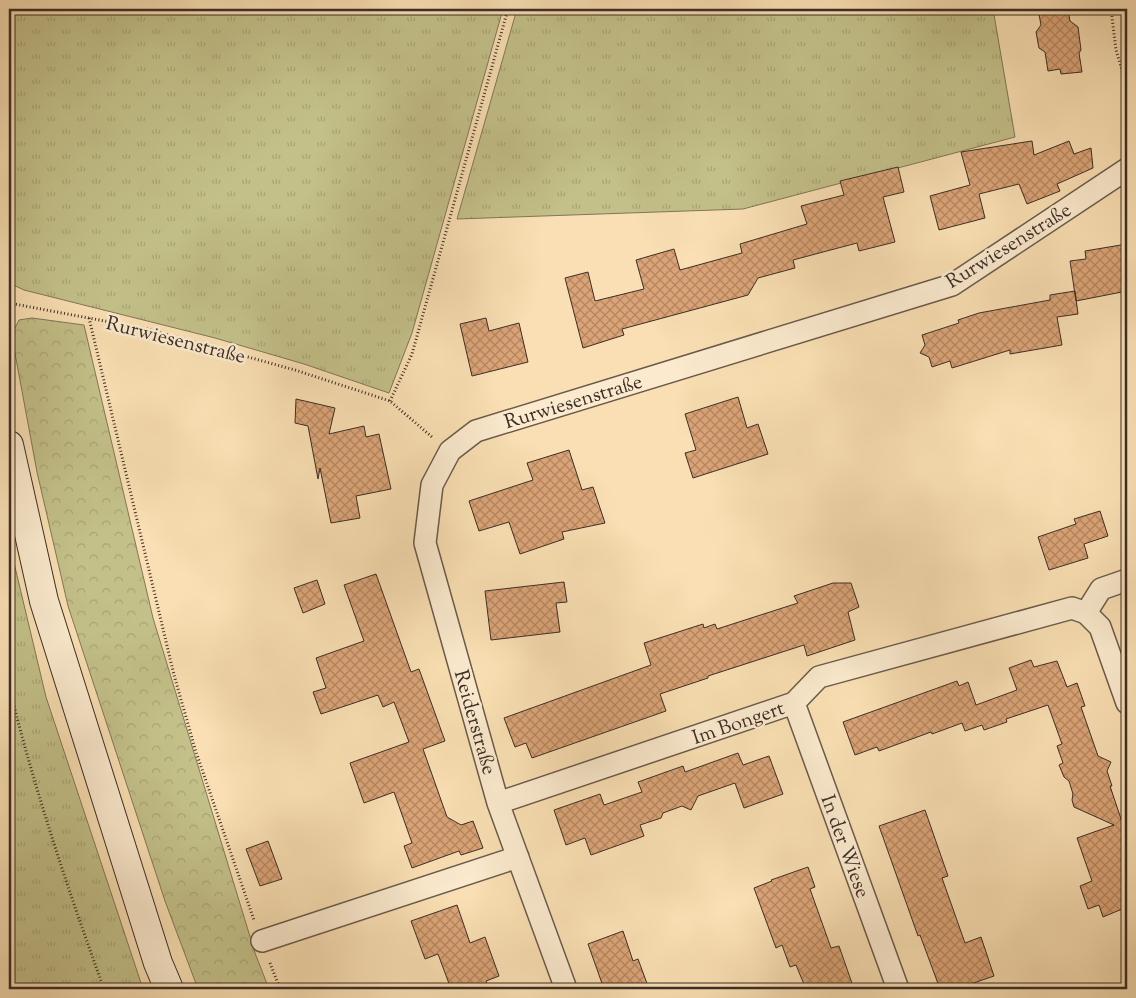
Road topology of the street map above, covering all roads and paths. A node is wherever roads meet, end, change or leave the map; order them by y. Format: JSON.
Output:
{"nodes":[{"id":1,"x":508,"y":9,"type":"edge"},
{"id":2,"x":1111,"y":9,"type":"edge"},
{"id":3,"x":1127,"y":87,"type":"edge"},
{"id":4,"x":1127,"y":169,"type":"edge"},
{"id":5,"x":9,"y":303,"type":"edge"},
{"id":6,"x":89,"y":318,"type":"junction"},
{"id":7,"x":390,"y":402,"type":"junction"},
{"id":8,"x":9,"y":446,"type":"edge"},
{"id":9,"x":450,"y":451,"type":"junction"},
{"id":10,"x":1127,"y":580,"type":"edge"},
{"id":11,"x":1086,"y":613,"type":"junction"},
{"id":12,"x":9,"y":686,"type":"edge"},
{"id":13,"x":794,"y":703,"type":"junction"},
{"id":14,"x":1127,"y":703,"type":"edge"},
{"id":15,"x":498,"y":803,"type":"junction"},
{"id":16,"x":518,"y":857,"type":"junction"},
{"id":17,"x":262,"y":941,"type":"junction"},
{"id":18,"x":104,"y":989,"type":"edge"},
{"id":19,"x":169,"y":989,"type":"edge"},
{"id":20,"x":280,"y":989,"type":"edge"},
{"id":21,"x":566,"y":989,"type":"edge"},
{"id":22,"x":898,"y":989,"type":"edge"}],
"edges":[{"from":1,"to":7,"type":"path"},
{"from":2,"to":3,"type":"path"},
{"from":4,"to":9,"type":"street","name":"Rurwiesenstraße"},
{"from":5,"to":6,"type":"path","name":"Rurwiesenstraße"},
{"from":6,"to":7,"type":"path","name":"Rurwiesenstraße"},
{"from":6,"to":17,"type":"path"},
{"from":7,"to":9,"type":"path","name":"Rurwiesenstraße"},
{"from":8,"to":19,"type":"main road"},
{"from":9,"to":15,"type":"street","name":"Reiderstraße"},
{"from":10,"to":11,"type":"street"},
{"from":11,"to":13,"type":"street","name":"Im Bongert"},
{"from":11,"to":14,"type":"street"},
{"from":12,"to":18,"type":"path"},
{"from":13,"to":15,"type":"street","name":"Im Bongert"},
{"from":13,"to":22,"type":"street","name":"In der Wiese"},
{"from":15,"to":16,"type":"street","name":"Reiderstraße"},
{"from":16,"to":17,"type":"street"},
{"from":16,"to":21,"type":"street","name":"Reiderstraße"},
{"from":17,"to":20,"type":"path"}]}
